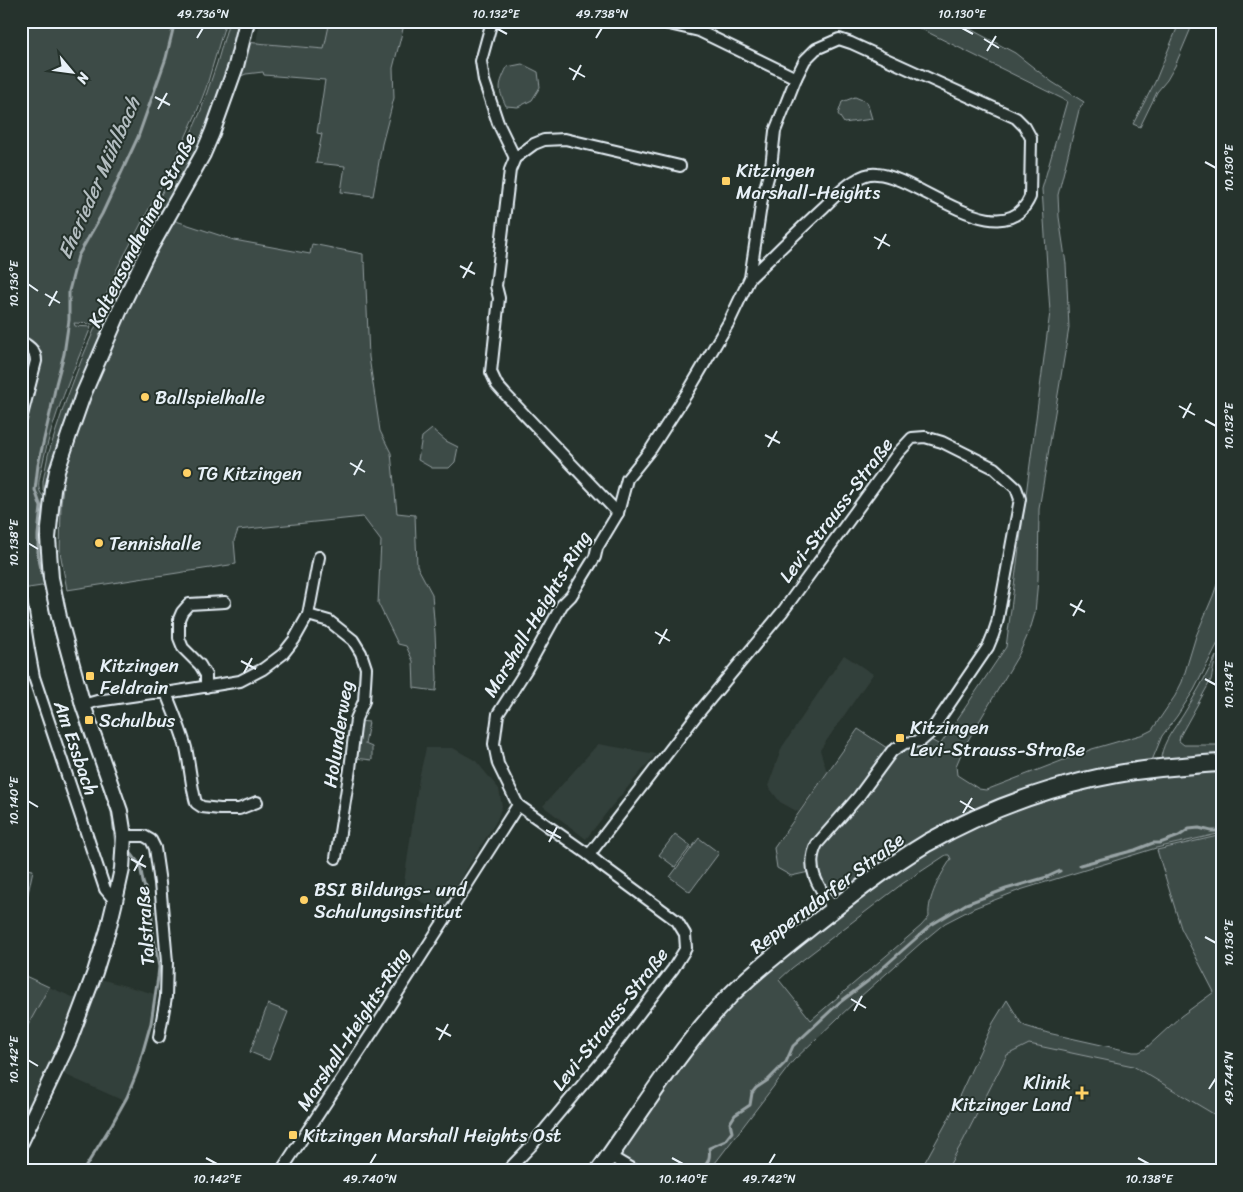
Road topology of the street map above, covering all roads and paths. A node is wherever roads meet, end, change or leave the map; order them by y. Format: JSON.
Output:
{"nodes":[{"id":1,"x":247,"y":21,"type":"edge"},
{"id":2,"x":492,"y":21,"type":"edge"},
{"id":3,"x":656,"y":21,"type":"edge"},
{"id":4,"x":796,"y":78,"type":"junction"},
{"id":5,"x":515,"y":158,"type":"junction"},
{"id":6,"x":680,"y":166,"type":"dead end"},
{"id":7,"x":750,"y":278,"type":"junction"},
{"id":8,"x":21,"y":342,"type":"edge"},
{"id":9,"x":21,"y":419,"type":"edge"},
{"id":10,"x":618,"y":513,"type":"junction"},
{"id":11,"x":319,"y":557,"type":"dead end"},
{"id":12,"x":21,"y":600,"type":"edge"},
{"id":13,"x":225,"y":602,"type":"dead end"},
{"id":14,"x":308,"y":615,"type":"junction"},
{"id":15,"x":206,"y":687,"type":"junction"},
{"id":16,"x":166,"y":693,"type":"junction"},
{"id":17,"x":84,"y":705,"type":"junction"},
{"id":18,"x":1222,"y":763,"type":"edge"},
{"id":19,"x":257,"y":802,"type":"dead end"},
{"id":20,"x":518,"y":804,"type":"junction"},
{"id":21,"x":124,"y":836,"type":"junction"},
{"id":22,"x":589,"y":854,"type":"junction"},
{"id":23,"x":336,"y":858,"type":"dead end"},
{"id":24,"x":115,"y":901,"type":"junction"},
{"id":25,"x":834,"y":909,"type":"junction"},
{"id":26,"x":159,"y":1037,"type":"dead end"},
{"id":27,"x":21,"y":1142,"type":"edge"},
{"id":28,"x":610,"y":1156,"type":"junction"},
{"id":29,"x":281,"y":1171,"type":"edge"},
{"id":30,"x":507,"y":1171,"type":"edge"},
{"id":31,"x":599,"y":1171,"type":"edge"},
{"id":32,"x":635,"y":1171,"type":"edge"}],
"edges":[{"from":1,"to":17,"type":"main road","name":"Kaltensondheimer Straße"},
{"from":2,"to":5,"type":"street"},
{"from":3,"to":4,"type":"street"},
{"from":4,"to":7,"type":"street","name":"Marshall-Heights-Ring"},
{"from":4,"to":7,"type":"street","name":"Marshall-Heights-Ring"},
{"from":5,"to":6,"type":"street"},
{"from":5,"to":10,"type":"street"},
{"from":7,"to":10,"type":"street","name":"Marshall-Heights-Ring"},
{"from":8,"to":9,"type":"street"},
{"from":10,"to":20,"type":"street","name":"Marshall-Heights-Ring"},
{"from":11,"to":14,"type":"street"},
{"from":12,"to":24,"type":"street","name":"Am Essbach"},
{"from":13,"to":15,"type":"street"},
{"from":14,"to":15,"type":"street"},
{"from":14,"to":23,"type":"street","name":"Holunderweg"},
{"from":15,"to":16,"type":"street"},
{"from":16,"to":17,"type":"street"},
{"from":16,"to":19,"type":"street"},
{"from":17,"to":21,"type":"main road","name":"Kaltensondheimer Straße"},
{"from":18,"to":25,"type":"main road","name":"Repperndorfer Straße"},
{"from":20,"to":22,"type":"street","name":"Levi-Strauss-Straße"},
{"from":20,"to":29,"type":"street","name":"Marshall-Heights-Ring"},
{"from":21,"to":24,"type":"main road","name":"Kaltensondheimer Straße"},
{"from":21,"to":26,"type":"street","name":"Talstraße"},
{"from":22,"to":25,"type":"street","name":"Levi-Strauss-Straße"},
{"from":22,"to":30,"type":"street","name":"Levi-Strauss-Straße"},
{"from":24,"to":27,"type":"main road","name":"Kaltensondheimer Straße"},
{"from":25,"to":28,"type":"main road","name":"Repperndorfer Straße"},
{"from":28,"to":31,"type":"main road","name":"Repperndorfer Straße"},
{"from":28,"to":32,"type":"street"}]}
